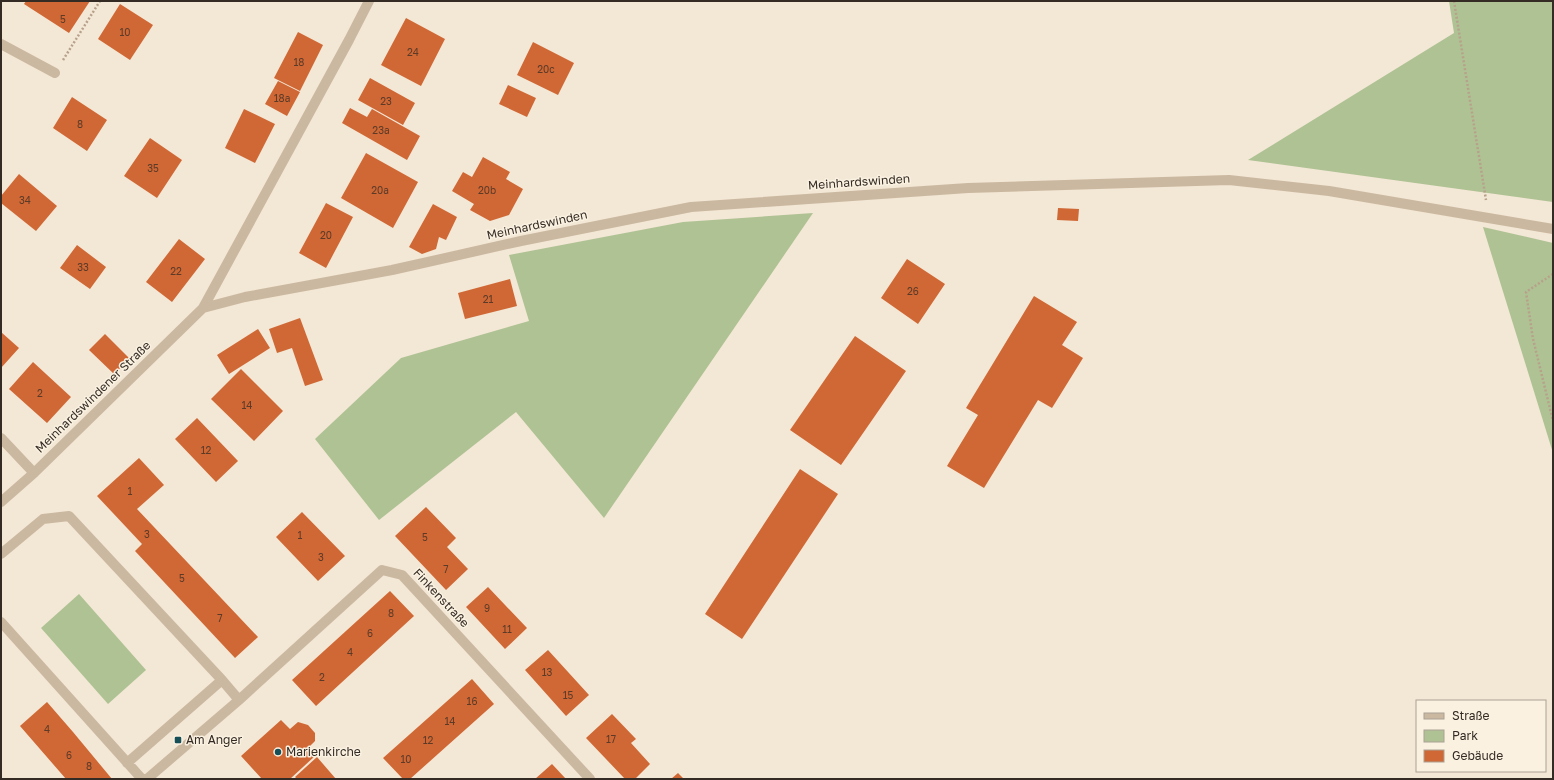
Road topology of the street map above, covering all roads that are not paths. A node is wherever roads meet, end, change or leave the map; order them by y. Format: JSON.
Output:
{"nodes":[{"id":1,"x":369,"y":1,"type":"edge"},
{"id":2,"x":1,"y":44,"type":"edge"},
{"id":3,"x":55,"y":73,"type":"road end"},
{"id":4,"x":1553,"y":229,"type":"edge"},
{"id":5,"x":203,"y":308,"type":"junction"},
{"id":6,"x":1,"y":438,"type":"edge"},
{"id":7,"x":34,"y":473,"type":"junction"},
{"id":8,"x":1,"y":502,"type":"edge"},
{"id":9,"x":1,"y":554,"type":"edge"},
{"id":10,"x":1,"y":622,"type":"edge"},
{"id":11,"x":222,"y":680,"type":"junction"},
{"id":12,"x":239,"y":700,"type":"junction"},
{"id":13,"x":127,"y":763,"type":"junction"},
{"id":14,"x":142,"y":779,"type":"edge"},
{"id":15,"x":148,"y":779,"type":"edge"},
{"id":16,"x":590,"y":779,"type":"edge"}],
"edges":[{"from":1,"to":5,"type":"street"},
{"from":2,"to":3,"type":"street"},
{"from":4,"to":5,"type":"street","name":"Meinhardswinden"},
{"from":5,"to":7,"type":"street","name":"Meinhardswindener Straße"},
{"from":6,"to":7,"type":"street"},
{"from":7,"to":8,"type":"street","name":"Meinhardswindener Straße"},
{"from":9,"to":11,"type":"street"},
{"from":10,"to":13,"type":"street"},
{"from":11,"to":12,"type":"street"},
{"from":11,"to":13,"type":"street"},
{"from":12,"to":15,"type":"street"},
{"from":12,"to":16,"type":"street","name":"Finkenstraße"},
{"from":13,"to":14,"type":"street"}]}
